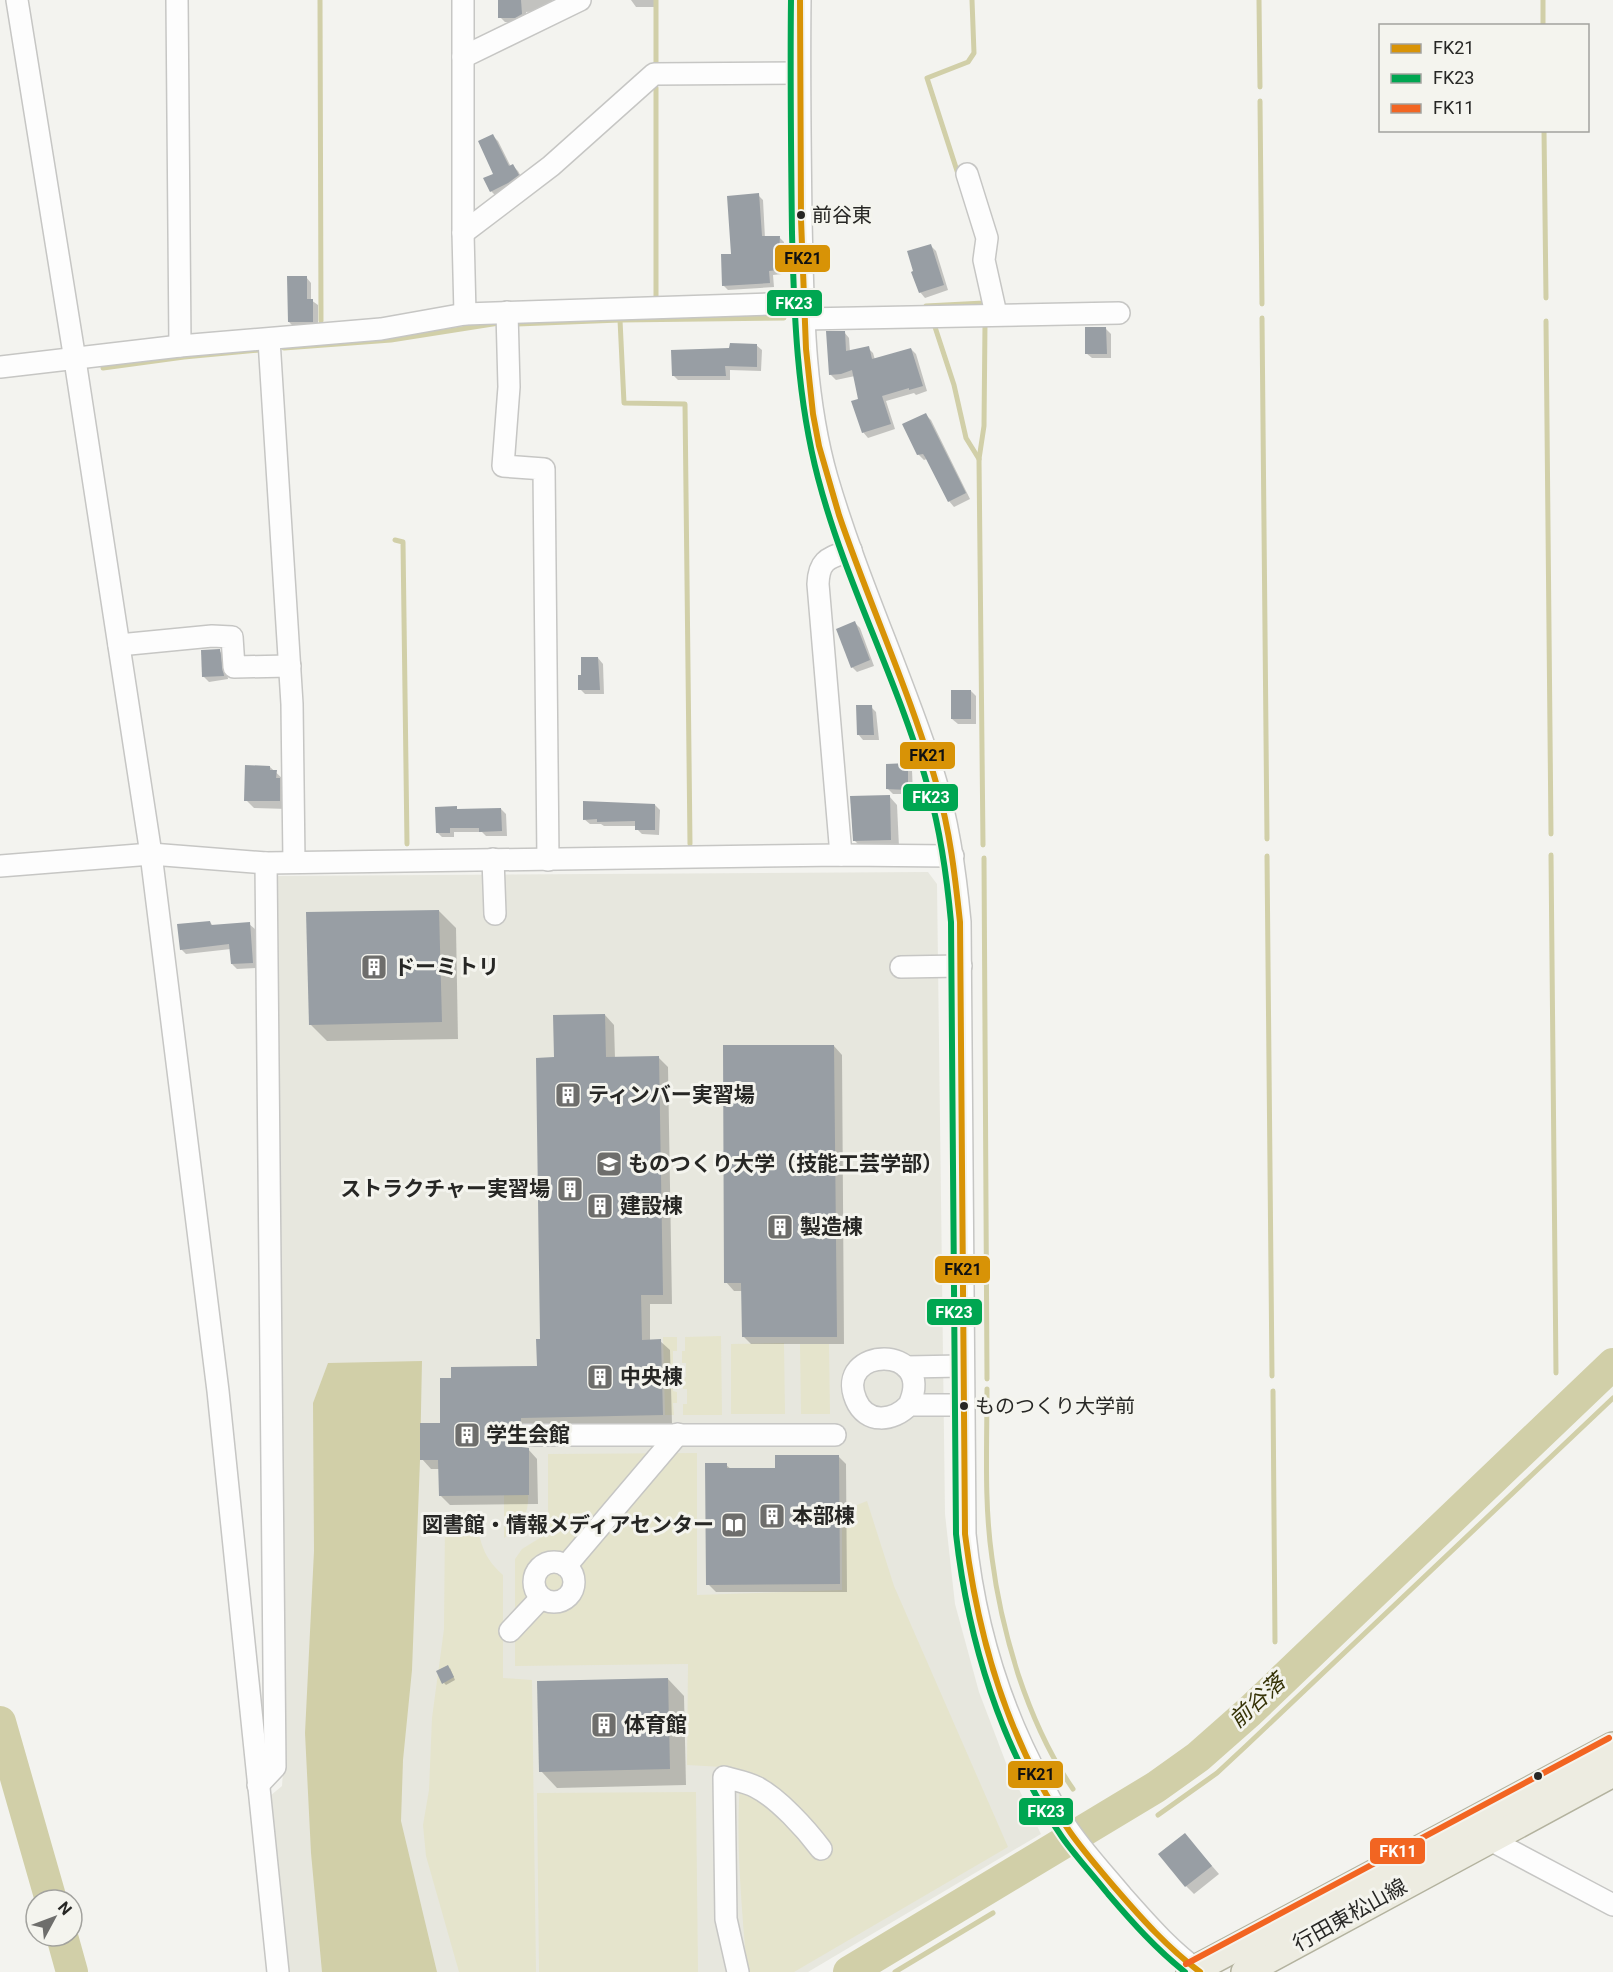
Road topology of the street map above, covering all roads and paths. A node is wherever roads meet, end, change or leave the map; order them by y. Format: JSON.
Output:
{"nodes":[{"id":1,"x":17,"y":0,"type":"edge"},
{"id":2,"x":177,"y":0,"type":"edge"},
{"id":3,"x":463,"y":0,"type":"edge"},
{"id":4,"x":580,"y":0,"type":"edge"},
{"id":5,"x":800,"y":0,"type":"edge"},
{"id":6,"x":463,"y":57,"type":"junction"},
{"id":7,"x":799,"y":73,"type":"junction"},
{"id":8,"x":967,"y":174,"type":"dead end"},
{"id":9,"x":463,"y":233,"type":"junction"},
{"id":10,"x":803,"y":311,"type":"junction"},
{"id":11,"x":507,"y":312,"type":"junction"},
{"id":12,"x":1119,"y":313,"type":"dead end"},
{"id":13,"x":465,"y":314,"type":"junction"},
{"id":14,"x":996,"y":315,"type":"junction"},
{"id":15,"x":269,"y":340,"type":"junction"},
{"id":16,"x":180,"y":346,"type":"junction"},
{"id":17,"x":75,"y":360,"type":"junction"},
{"id":18,"x":0,"y":367,"type":"edge"},
{"id":19,"x":851,"y":550,"type":"junction"},
{"id":20,"x":119,"y":645,"type":"junction"},
{"id":21,"x":290,"y":666,"type":"junction"},
{"id":22,"x":151,"y":854,"type":"junction"},
{"id":23,"x":841,"y":855,"type":"junction"},
{"id":24,"x":953,"y":856,"type":"junction"},
{"id":25,"x":493,"y":859,"type":"junction"},
{"id":26,"x":549,"y":860,"type":"junction"},
{"id":27,"x":294,"y":862,"type":"junction"},
{"id":28,"x":266,"y":863,"type":"junction"},
{"id":29,"x":0,"y":866,"type":"edge"},
{"id":30,"x":495,"y":914,"type":"dead end"},
{"id":31,"x":961,"y":966,"type":"junction"},
{"id":32,"x":901,"y":967,"type":"dead end"},
{"id":33,"x":962,"y":1366,"type":"junction"},
{"id":34,"x":906,"y":1367,"type":"junction"},
{"id":35,"x":909,"y":1405,"type":"junction"},
{"id":36,"x":963,"y":1405,"type":"junction"},
{"id":37,"x":678,"y":1434,"type":"junction"},
{"id":38,"x":520,"y":1435,"type":"dead end"},
{"id":39,"x":835,"y":1436,"type":"dead end"},
{"id":40,"x":510,"y":1632,"type":"dead end"},
{"id":41,"x":1613,"y":1746,"type":"edge"},
{"id":42,"x":1613,"y":1773,"type":"edge"},
{"id":43,"x":258,"y":1785,"type":"junction"},
{"id":44,"x":1477,"y":1833,"type":"junction"},
{"id":45,"x":820,"y":1849,"type":"dead end"},
{"id":46,"x":1613,"y":1905,"type":"edge"},
{"id":47,"x":1195,"y":1971,"type":"edge"},
{"id":48,"x":278,"y":1972,"type":"edge"},
{"id":49,"x":738,"y":1972,"type":"edge"},
{"id":50,"x":1245,"y":1972,"type":"edge"}],
"edges":[{"from":1,"to":17,"type":"street"},
{"from":2,"to":16,"type":"street"},
{"from":3,"to":6,"type":"street"},
{"from":4,"to":6,"type":"street"},
{"from":5,"to":7,"type":"street"},
{"from":6,"to":9,"type":"street"},
{"from":7,"to":9,"type":"street"},
{"from":7,"to":10,"type":"street"},
{"from":8,"to":14,"type":"street"},
{"from":9,"to":13,"type":"street"},
{"from":10,"to":11,"type":"street"},
{"from":10,"to":14,"type":"street"},
{"from":10,"to":19,"type":"street"},
{"from":11,"to":13,"type":"street"},
{"from":11,"to":26,"type":"street"},
{"from":12,"to":14,"type":"street"},
{"from":13,"to":15,"type":"street"},
{"from":15,"to":16,"type":"street"},
{"from":15,"to":21,"type":"street"},
{"from":16,"to":17,"type":"street"},
{"from":17,"to":18,"type":"street"},
{"from":17,"to":20,"type":"street"},
{"from":19,"to":23,"type":"street"},
{"from":19,"to":24,"type":"street"},
{"from":20,"to":21,"type":"street"},
{"from":20,"to":22,"type":"street"},
{"from":21,"to":27,"type":"street"},
{"from":22,"to":28,"type":"street"},
{"from":22,"to":29,"type":"street"},
{"from":22,"to":43,"type":"street"},
{"from":23,"to":24,"type":"street"},
{"from":23,"to":26,"type":"street"},
{"from":24,"to":31,"type":"street"},
{"from":25,"to":26,"type":"street"},
{"from":25,"to":27,"type":"street"},
{"from":25,"to":30,"type":"street"},
{"from":27,"to":28,"type":"street"},
{"from":28,"to":43,"type":"street"},
{"from":31,"to":32,"type":"street"},
{"from":31,"to":33,"type":"street"},
{"from":33,"to":34,"type":"street"},
{"from":33,"to":36,"type":"street"},
{"from":34,"to":35,"type":"street"},
{"from":34,"to":35,"type":"street"},
{"from":35,"to":36,"type":"street"},
{"from":36,"to":47,"type":"street"},
{"from":37,"to":38,"type":"street"},
{"from":37,"to":39,"type":"street"},
{"from":37,"to":40,"type":"street"},
{"from":41,"to":44,"type":"main road","name":"行田東松山線"},
{"from":42,"to":44,"type":"main road","name":"行田東松山線"},
{"from":43,"to":48,"type":"street"},
{"from":44,"to":46,"type":"street"},
{"from":44,"to":47,"type":"main road","name":"行田東松山線"},
{"from":44,"to":50,"type":"main road","name":"行田東松山線"},
{"from":45,"to":49,"type":"street"}]}
